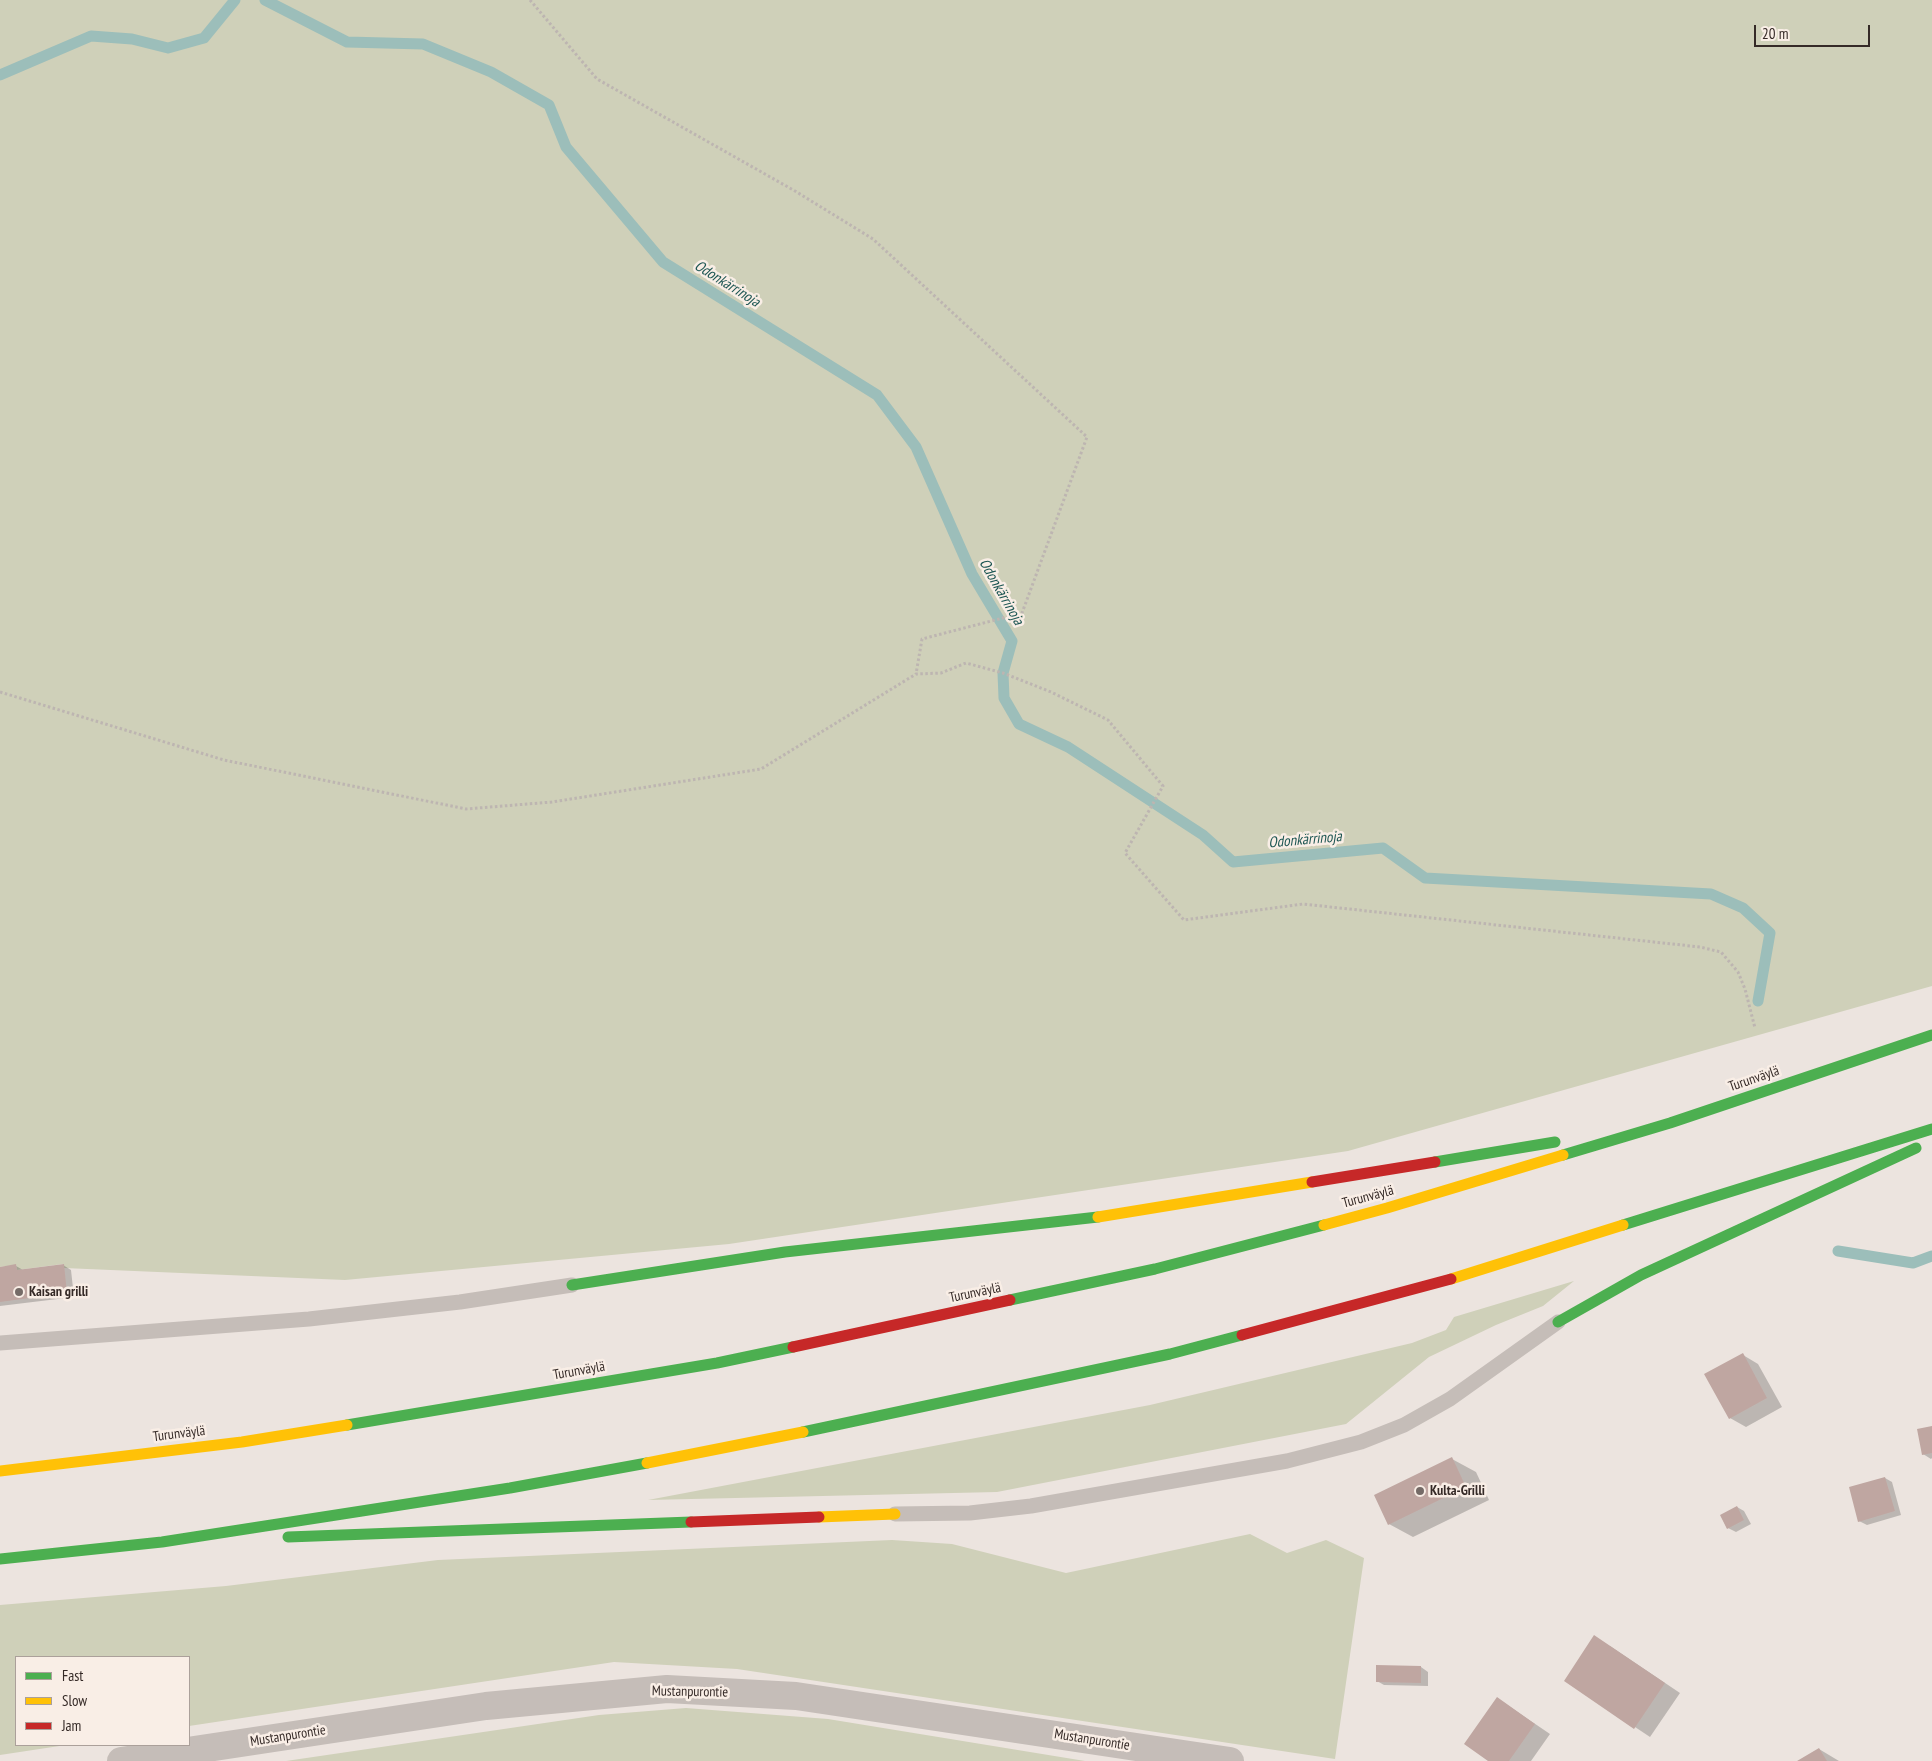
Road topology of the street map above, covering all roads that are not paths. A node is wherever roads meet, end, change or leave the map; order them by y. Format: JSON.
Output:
{"nodes":[{"id":1,"x":1932,"y":1035,"type":"edge"},
{"id":2,"x":1670,"y":1123,"type":"junction"},
{"id":3,"x":1932,"y":1129,"type":"edge"},
{"id":4,"x":1582,"y":1137,"type":"dead end"},
{"id":5,"x":1562,"y":1141,"type":"dead end"},
{"id":6,"x":1923,"y":1145,"type":"dead end"},
{"id":7,"x":572,"y":1285,"type":"joint"},
{"id":8,"x":1558,"y":1322,"type":"joint"},
{"id":9,"x":0,"y":1343,"type":"edge"},
{"id":10,"x":0,"y":1471,"type":"edge"},
{"id":11,"x":895,"y":1514,"type":"joint"},
{"id":12,"x":261,"y":1538,"type":"dead end"},
{"id":13,"x":281,"y":1538,"type":"dead end"},
{"id":14,"x":162,"y":1542,"type":"junction"},
{"id":15,"x":0,"y":1559,"type":"edge"},
{"id":16,"x":121,"y":1761,"type":"edge"},
{"id":17,"x":1230,"y":1761,"type":"edge"}],
"edges":[{"from":1,"to":2,"type":"highway","name":"Turunväylä"},
{"from":2,"to":4,"type":"highway"},
{"from":2,"to":10,"type":"highway","name":"Turunväylä"},
{"from":3,"to":14,"type":"highway"},
{"from":5,"to":7,"type":"highway"},
{"from":6,"to":8,"type":"highway"},
{"from":7,"to":9,"type":"lane"},
{"from":8,"to":11,"type":"lane"},
{"from":11,"to":13,"type":"highway"},
{"from":12,"to":14,"type":"highway"},
{"from":14,"to":15,"type":"highway"},
{"from":16,"to":17,"type":"street","name":"Mustanpurontie"}]}
